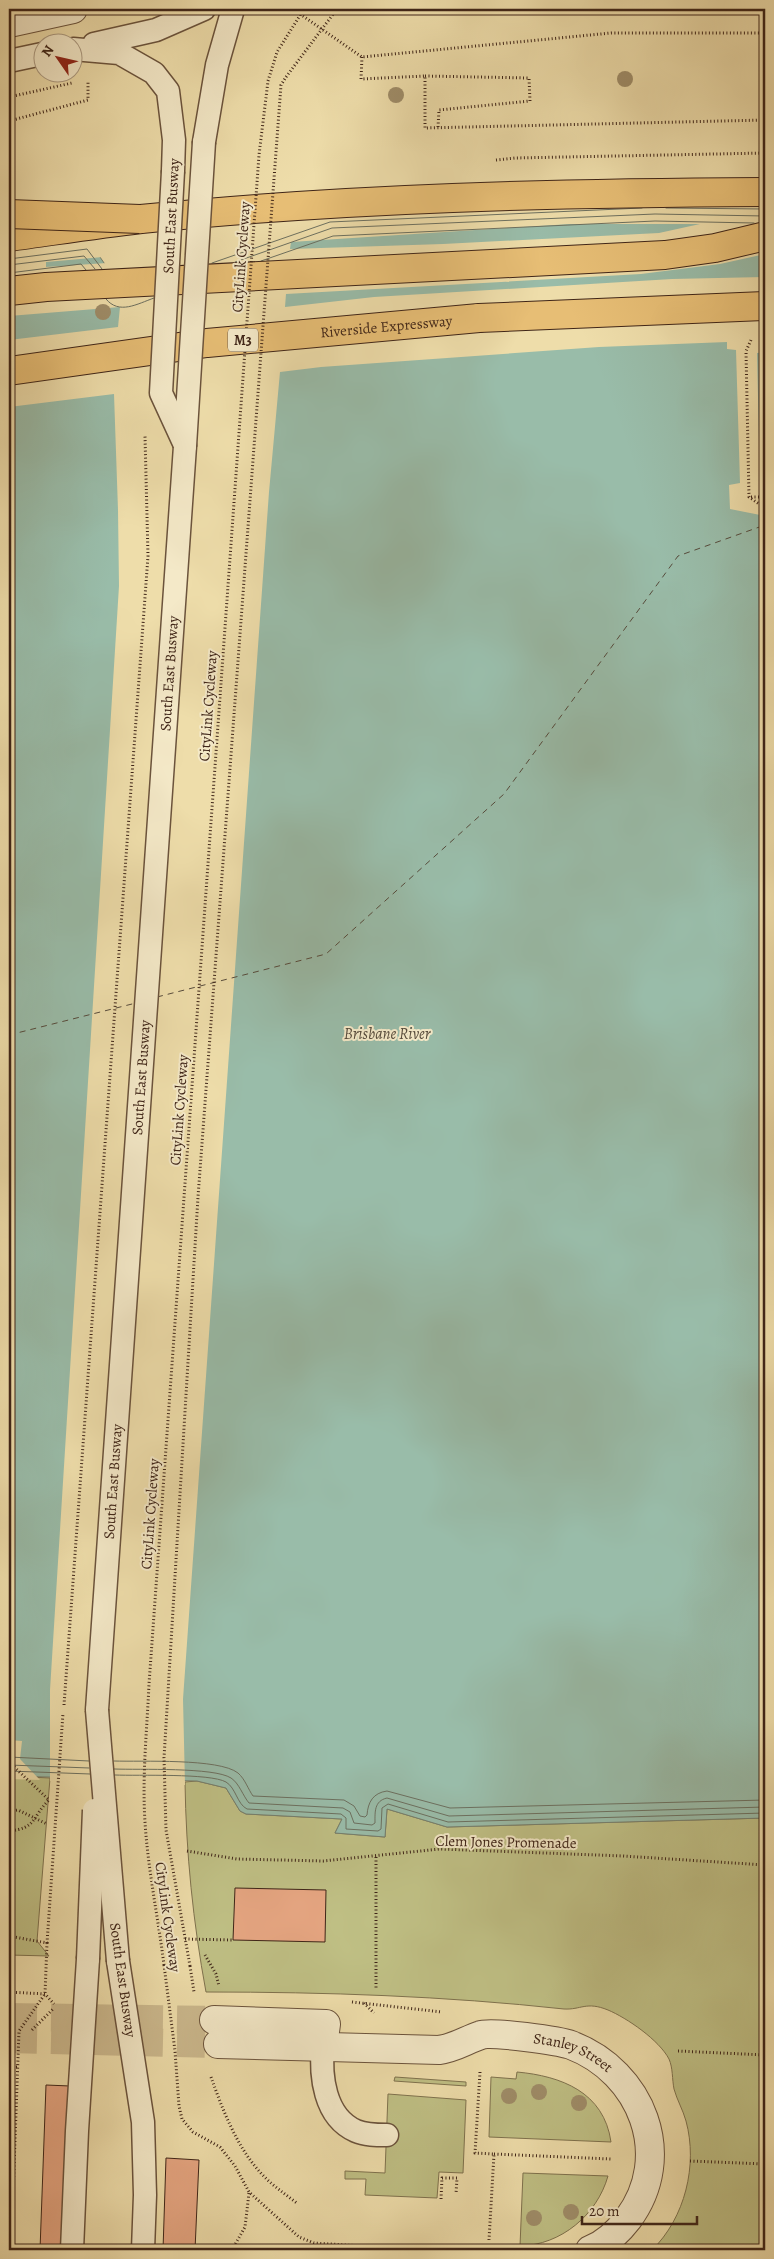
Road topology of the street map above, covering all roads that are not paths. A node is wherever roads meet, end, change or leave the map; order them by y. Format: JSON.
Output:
{"nodes":[{"id":1,"x":73,"y":9,"type":"edge"},
{"id":2,"x":204,"y":9,"type":"edge"},
{"id":3,"x":233,"y":9,"type":"edge"},
{"id":4,"x":9,"y":23,"type":"edge"},
{"id":5,"x":82,"y":47,"type":"edge"},
{"id":6,"x":82,"y":50,"type":"edge"},
{"id":7,"x":32,"y":56,"type":"edge"},
{"id":8,"x":9,"y":61,"type":"edge"},
{"id":9,"x":765,"y":192,"type":"edge"},
{"id":10,"x":9,"y":214,"type":"edge"},
{"id":11,"x":140,"y":219,"type":"junction"},
{"id":12,"x":765,"y":236,"type":"edge"},
{"id":13,"x":9,"y":237,"type":"edge"},
{"id":14,"x":9,"y":291,"type":"edge"},
{"id":15,"x":765,"y":306,"type":"edge"},
{"id":16,"x":9,"y":372,"type":"edge"},
{"id":17,"x":185,"y":446,"type":"junction"},
{"id":18,"x":98,"y":1710,"type":"junction"},
{"id":19,"x":216,"y":2032,"type":"tunnel mouth"},
{"id":20,"x":324,"y":2035,"type":"junction"},
{"id":21,"x":386,"y":2135,"type":"dead end"},
{"id":22,"x":72,"y":2250,"type":"edge"},
{"id":23,"x":143,"y":2250,"type":"edge"},
{"id":24,"x":590,"y":2250,"type":"edge"}],
"edges":[{"from":1,"to":4,"type":"street"},
{"from":2,"to":5,"type":"lane"},
{"from":3,"to":17,"type":"lane","name":"South East Busway","bridge":true},
{"from":6,"to":17,"type":"lane","name":"South East Busway","bridge":true},
{"from":7,"to":8,"type":"lane"},
{"from":9,"to":11,"type":"highway","bridge":true},
{"from":10,"to":11,"type":"highway","bridge":true},
{"from":11,"to":13,"type":"highway","bridge":true},
{"from":12,"to":14,"type":"highway","bridge":true},
{"from":15,"to":16,"type":"highway","name":"Riverside Expressway","number":"M3","bridge":true},
{"from":17,"to":18,"type":"lane","name":"South East Busway"},
{"from":18,"to":22,"type":"lane","name":"South East Busway","bridge":true},
{"from":18,"to":23,"type":"lane","name":"South East Busway","bridge":true},
{"from":19,"to":20,"type":"street"},
{"from":20,"to":21,"type":"lane"},
{"from":20,"to":24,"type":"street","name":"Stanley Street"}]}
